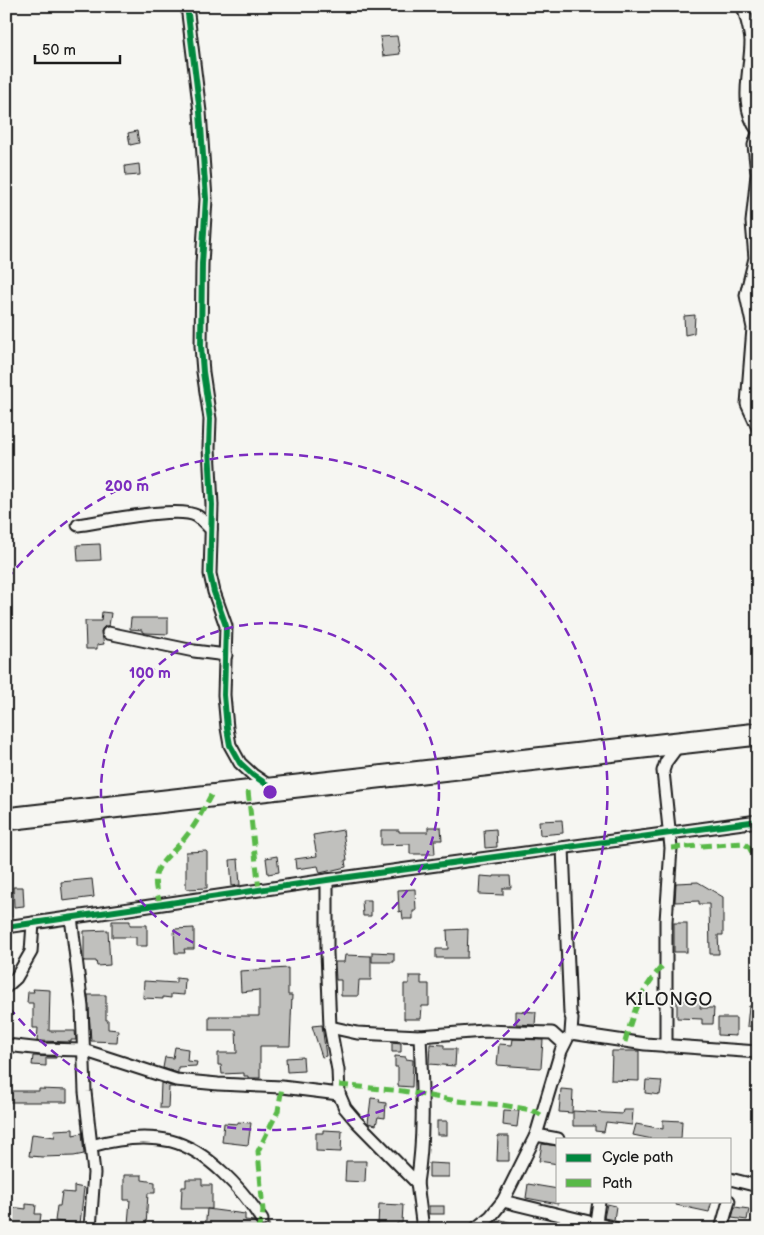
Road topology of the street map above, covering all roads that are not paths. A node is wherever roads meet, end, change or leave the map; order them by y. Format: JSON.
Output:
{"nodes":[{"id":1,"x":187,"y":6,"type":"edge"},
{"id":2,"x":743,"y":6,"type":"edge"},
{"id":3,"x":758,"y":132,"type":"edge"},
{"id":4,"x":758,"y":428,"type":"edge"},
{"id":5,"x":78,"y":525,"type":"dead end"},
{"id":6,"x":210,"y":529,"type":"junction"},
{"id":7,"x":108,"y":633,"type":"dead end"},
{"id":8,"x":226,"y":655,"type":"junction"},
{"id":9,"x":758,"y":734,"type":"edge"},
{"id":10,"x":680,"y":743,"type":"junction"},
{"id":11,"x":272,"y":788,"type":"junction"},
{"id":12,"x":6,"y":819,"type":"edge"},
{"id":13,"x":758,"y":821,"type":"edge"},
{"id":14,"x":669,"y":833,"type":"junction"},
{"id":15,"x":562,"y":848,"type":"junction"},
{"id":16,"x":327,"y":880,"type":"junction"},
{"id":17,"x":71,"y":917,"type":"junction"},
{"id":18,"x":33,"y":924,"type":"junction"},
{"id":19,"x":6,"y":927,"type":"edge"},
{"id":20,"x":6,"y":987,"type":"edge"},
{"id":21,"x":330,"y":1027,"type":"junction"},
{"id":22,"x":571,"y":1034,"type":"junction"},
{"id":23,"x":420,"y":1036,"type":"junction"},
{"id":24,"x":564,"y":1044,"type":"junction"},
{"id":25,"x":6,"y":1045,"type":"edge"},
{"id":26,"x":666,"y":1046,"type":"junction"},
{"id":27,"x":83,"y":1050,"type":"junction"},
{"id":28,"x":758,"y":1052,"type":"edge"},
{"id":29,"x":339,"y":1094,"type":"junction"},
{"id":30,"x":536,"y":1135,"type":"junction"},
{"id":31,"x":556,"y":1139,"type":"edge"},
{"id":32,"x":91,"y":1146,"type":"junction"},
{"id":33,"x":732,"y":1180,"type":"edge"},
{"id":34,"x":417,"y":1183,"type":"junction"},
{"id":35,"x":758,"y":1186,"type":"edge"},
{"id":36,"x":503,"y":1201,"type":"junction"},
{"id":37,"x":599,"y":1202,"type":"edge"},
{"id":38,"x":729,"y":1202,"type":"edge"},
{"id":39,"x":262,"y":1220,"type":"dead end"},
{"id":40,"x":596,"y":1222,"type":"junction"},
{"id":41,"x":90,"y":1229,"type":"edge"},
{"id":42,"x":423,"y":1229,"type":"edge"},
{"id":43,"x":475,"y":1229,"type":"edge"},
{"id":44,"x":618,"y":1229,"type":"edge"},
{"id":45,"x":721,"y":1229,"type":"edge"}],
"edges":[{"from":1,"to":6,"type":"street"},
{"from":2,"to":3,"type":"street"},
{"from":3,"to":4,"type":"street"},
{"from":5,"to":6,"type":"street"},
{"from":6,"to":8,"type":"street"},
{"from":7,"to":8,"type":"street"},
{"from":8,"to":11,"type":"street"},
{"from":9,"to":10,"type":"highway"},
{"from":10,"to":11,"type":"highway"},
{"from":10,"to":14,"type":"street"},
{"from":11,"to":12,"type":"highway"},
{"from":13,"to":14,"type":"street"},
{"from":14,"to":15,"type":"street"},
{"from":14,"to":26,"type":"street"},
{"from":15,"to":16,"type":"street"},
{"from":15,"to":22,"type":"street"},
{"from":16,"to":17,"type":"street"},
{"from":16,"to":21,"type":"street"},
{"from":17,"to":18,"type":"street"},
{"from":17,"to":27,"type":"street"},
{"from":18,"to":19,"type":"street"},
{"from":18,"to":20,"type":"street"},
{"from":21,"to":23,"type":"street"},
{"from":21,"to":29,"type":"street"},
{"from":22,"to":24,"type":"street"},
{"from":22,"to":26,"type":"street"},
{"from":23,"to":24,"type":"street"},
{"from":23,"to":34,"type":"street"},
{"from":24,"to":30,"type":"street"},
{"from":25,"to":27,"type":"street"},
{"from":26,"to":28,"type":"street"},
{"from":27,"to":29,"type":"street"},
{"from":27,"to":32,"type":"street"},
{"from":29,"to":34,"type":"street"},
{"from":30,"to":31,"type":"street"},
{"from":30,"to":36,"type":"street"},
{"from":32,"to":39,"type":"street"},
{"from":32,"to":41,"type":"street"},
{"from":33,"to":35,"type":"street"},
{"from":34,"to":42,"type":"street"},
{"from":36,"to":40,"type":"street"},
{"from":36,"to":43,"type":"street"},
{"from":37,"to":40,"type":"street"},
{"from":38,"to":45,"type":"street"},
{"from":40,"to":44,"type":"street"}]}
